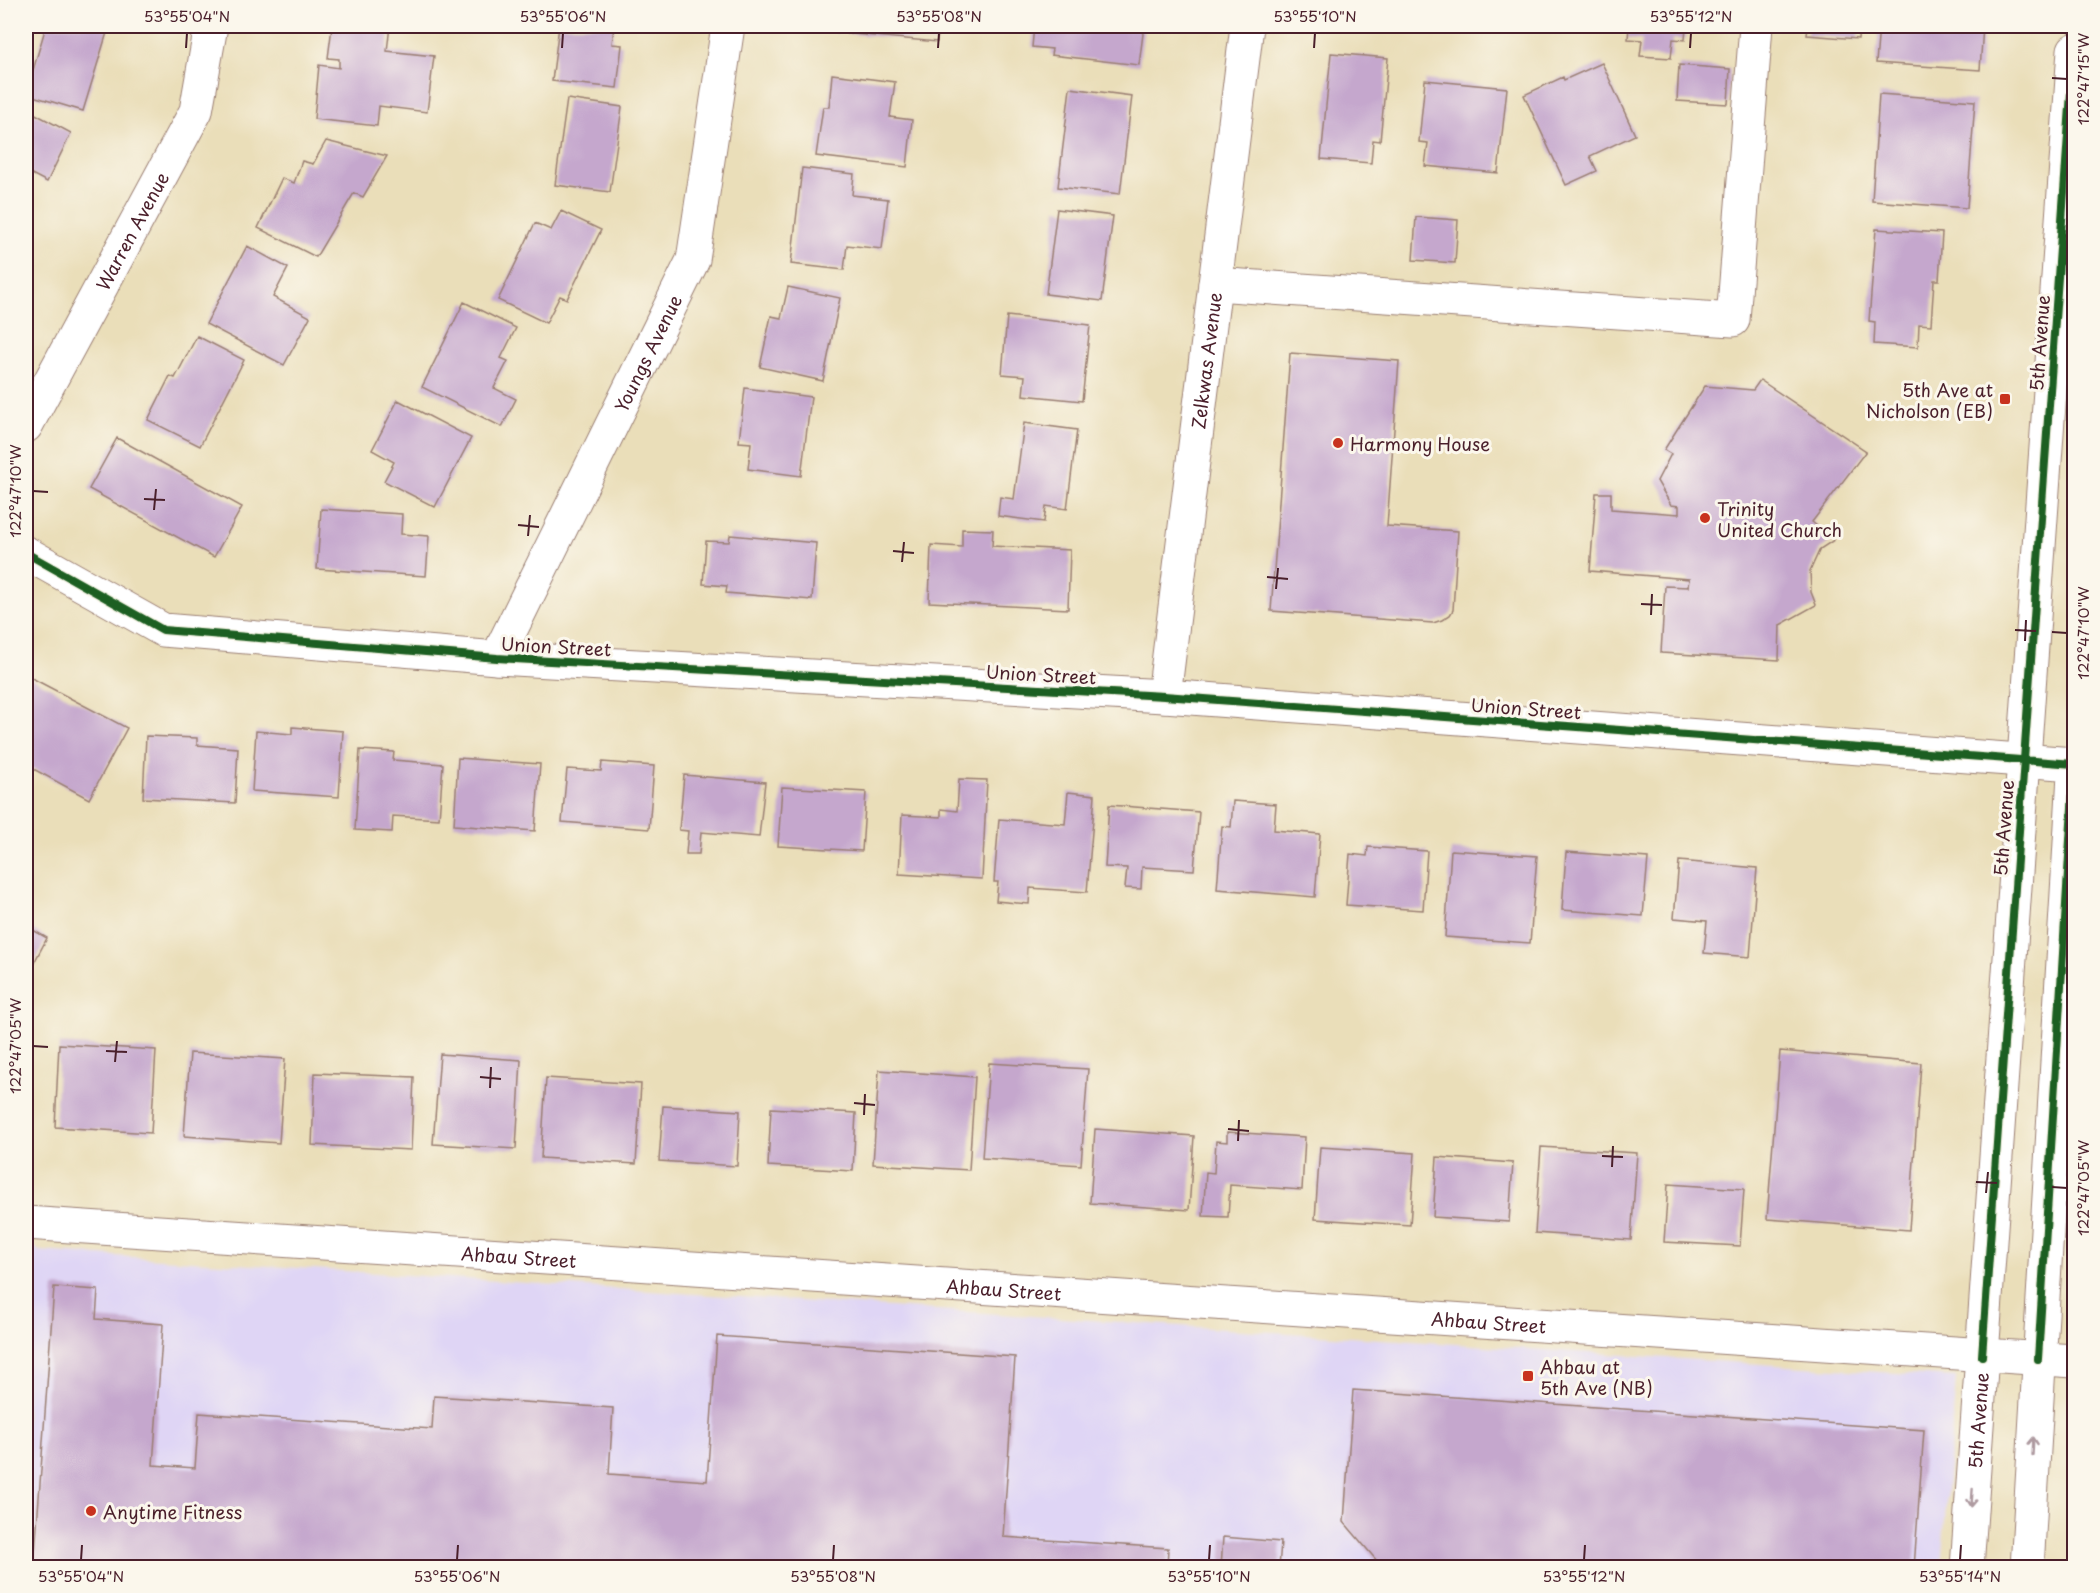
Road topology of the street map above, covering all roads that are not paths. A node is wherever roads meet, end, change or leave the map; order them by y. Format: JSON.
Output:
{"nodes":[{"id":1,"x":211,"y":26,"type":"edge"},
{"id":2,"x":728,"y":26,"type":"edge"},
{"id":3,"x":1247,"y":26,"type":"edge"},
{"id":4,"x":1756,"y":26,"type":"edge"},
{"id":5,"x":2074,"y":50,"type":"edge"},
{"id":6,"x":2070,"y":175,"type":"edge"},
{"id":7,"x":1215,"y":284,"type":"junction"},
{"id":8,"x":26,"y":426,"type":"edge"},
{"id":9,"x":26,"y":553,"type":"edge"},
{"id":10,"x":497,"y":658,"type":"junction"},
{"id":11,"x":1164,"y":696,"type":"junction"},
{"id":12,"x":2023,"y":760,"type":"junction"},
{"id":13,"x":2074,"y":764,"type":"edge"},
{"id":14,"x":2074,"y":776,"type":"edge"},
{"id":15,"x":2065,"y":1071,"type":"edge"},
{"id":16,"x":26,"y":1223,"type":"edge"},
{"id":17,"x":1982,"y":1356,"type":"junction"},
{"id":18,"x":2038,"y":1359,"type":"junction"},
{"id":19,"x":2074,"y":1361,"type":"edge"},
{"id":20,"x":1967,"y":1568,"type":"edge"},
{"id":21,"x":2026,"y":1568,"type":"edge"}],
"edges":[{"from":1,"to":8,"type":"street","name":"Warren Avenue"},
{"from":2,"to":10,"type":"street","name":"Youngs Avenue"},
{"from":3,"to":7,"type":"street","name":"Zelkwas Avenue"},
{"from":4,"to":7,"type":"street"},
{"from":5,"to":6,"type":"street","name":"5th Avenue"},
{"from":6,"to":12,"type":"street","name":"5th Avenue"},
{"from":7,"to":11,"type":"street","name":"Zelkwas Avenue"},
{"from":9,"to":10,"type":"street","name":"Union Street"},
{"from":10,"to":11,"type":"street","name":"Union Street"},
{"from":11,"to":12,"type":"street","name":"Union Street"},
{"from":12,"to":13,"type":"street","name":"Union Street"},
{"from":12,"to":17,"type":"street","name":"5th Avenue"},
{"from":14,"to":15,"type":"street"},
{"from":15,"to":18,"type":"street"},
{"from":16,"to":17,"type":"street","name":"Ahbau Street"},
{"from":17,"to":18,"type":"street","name":"Ahbau Street"},
{"from":17,"to":20,"type":"street","name":"5th Avenue","one_way":true},
{"from":18,"to":19,"type":"street","name":"Ahbau Street"},
{"from":21,"to":18,"type":"street","one_way":true}]}
